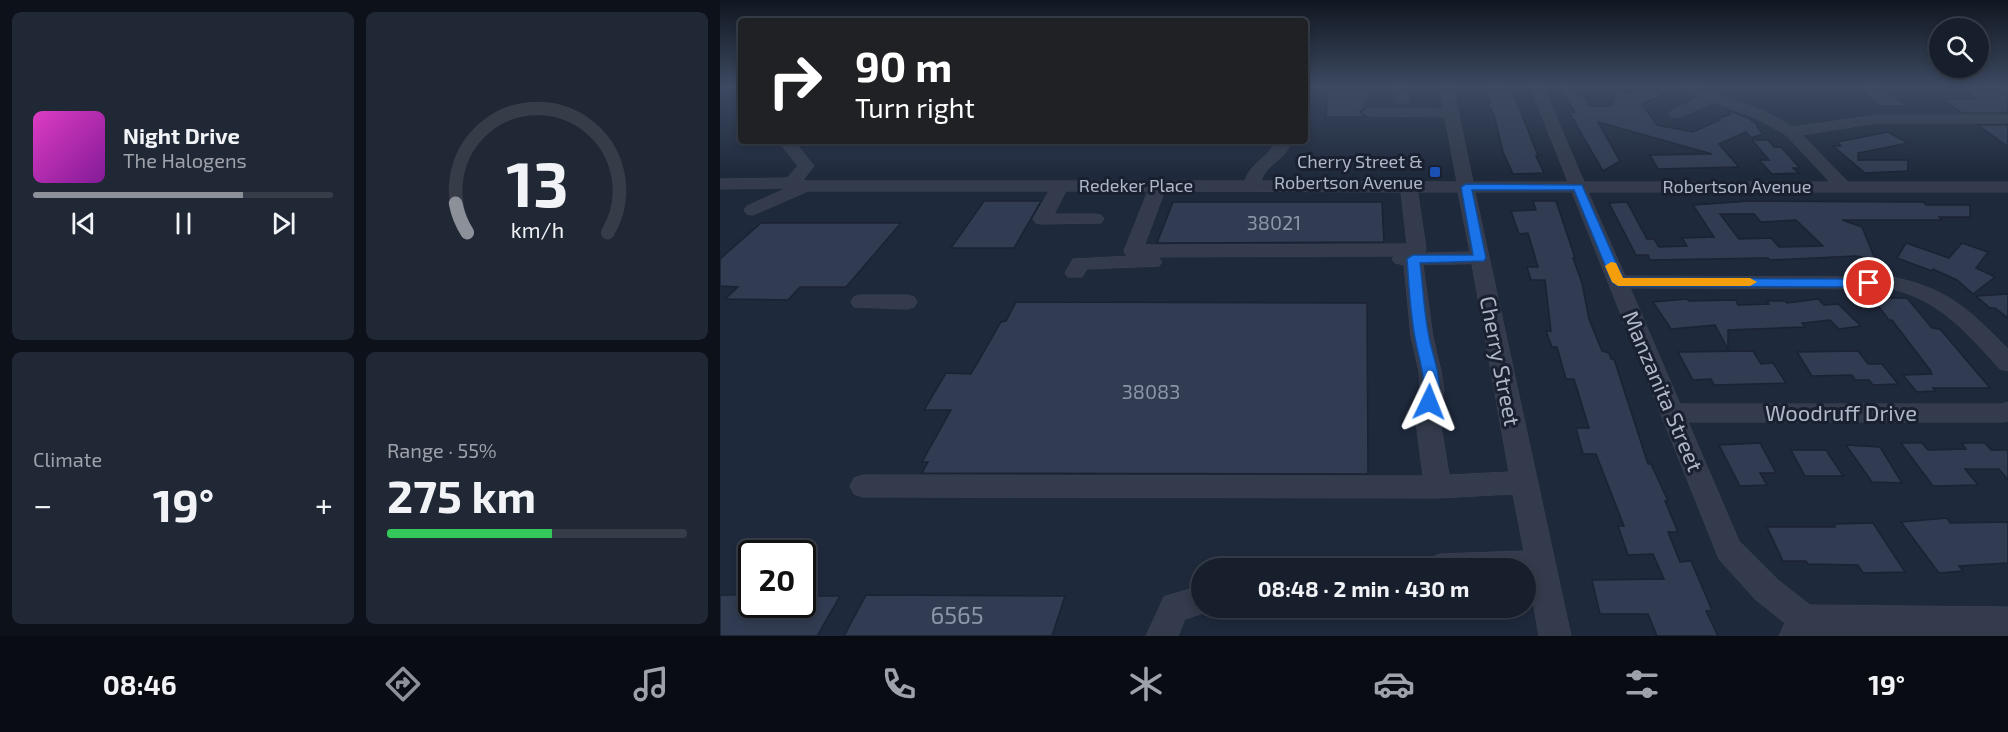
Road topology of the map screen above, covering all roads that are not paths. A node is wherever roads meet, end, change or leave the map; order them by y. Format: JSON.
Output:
{"nodes":[{"id":1,"x":1453,"y":116,"type":"edge"},
{"id":2,"x":1548,"y":116,"type":"edge"},
{"id":3,"x":1760,"y":116,"type":"edge"},
{"id":4,"x":2008,"y":119,"type":"edge"},
{"id":5,"x":1791,"y":132,"type":"junction"},
{"id":6,"x":788,"y":144,"type":"edge"},
{"id":7,"x":1283,"y":144,"type":"edge"},
{"id":8,"x":722,"y":183,"type":"edge"},
{"id":9,"x":796,"y":184,"type":"junction"},
{"id":10,"x":1060,"y":186,"type":"junction"},
{"id":11,"x":1159,"y":186,"type":"junction"},
{"id":12,"x":1252,"y":186,"type":"junction"},
{"id":13,"x":1844,"y":186,"type":"junction"},
{"id":14,"x":1409,"y":187,"type":"junction"},
{"id":15,"x":1466,"y":187,"type":"junction"},
{"id":16,"x":1578,"y":187,"type":"junction"},
{"id":17,"x":2008,"y":187,"type":"edge"},
{"id":18,"x":753,"y":210,"type":"dead end"},
{"id":19,"x":1095,"y":219,"type":"dead end"},
{"id":20,"x":1480,"y":258,"type":"junction"},
{"id":21,"x":1413,"y":259,"type":"junction"},
{"id":22,"x":1075,"y":273,"type":"dead end"},
{"id":23,"x":1618,"y":282,"type":"junction"},
{"id":24,"x":861,"y":302,"type":"dead end"},
{"id":25,"x":907,"y":302,"type":"dead end"},
{"id":26,"x":2008,"y":363,"type":"edge"},
{"id":27,"x":2008,"y":411,"type":"edge"},
{"id":28,"x":1673,"y":413,"type":"junction"},
{"id":29,"x":1524,"y":482,"type":"junction"},
{"id":30,"x":862,"y":486,"type":"dead end"},
{"id":31,"x":1438,"y":487,"type":"junction"},
{"id":32,"x":1536,"y":564,"type":"edge"},
{"id":33,"x":1540,"y":564,"type":"junction"},
{"id":34,"x":1191,"y":603,"type":"edge"},
{"id":35,"x":2008,"y":622,"type":"edge"},
{"id":36,"x":1800,"y":628,"type":"edge"},
{"id":37,"x":1162,"y":636,"type":"edge"},
{"id":38,"x":1555,"y":636,"type":"edge"}],
"edges":[{"from":1,"to":15,"type":"street","name":"Cherry Street"},
{"from":2,"to":16,"type":"street","name":"Manzanita Street"},
{"from":3,"to":5,"type":"street"},
{"from":4,"to":5,"type":"street"},
{"from":5,"to":13,"type":"street"},
{"from":6,"to":9,"type":"street"},
{"from":7,"to":12,"type":"street"},
{"from":8,"to":9,"type":"street","name":"Redeker Place"},
{"from":9,"to":10,"type":"street","name":"Redeker Place"},
{"from":9,"to":18,"type":"street"},
{"from":10,"to":11,"type":"street","name":"Redeker Place"},
{"from":10,"to":19,"type":"street"},
{"from":11,"to":12,"type":"street","name":"Redeker Place"},
{"from":11,"to":14,"type":"street"},
{"from":12,"to":14,"type":"street","name":"Redeker Place"},
{"from":13,"to":16,"type":"street","name":"Robertson Avenue"},
{"from":13,"to":17,"type":"street","name":"Robertson Avenue"},
{"from":14,"to":15,"type":"street","name":"Redeker Place"},
{"from":15,"to":16,"type":"street","name":"Robertson Avenue"},
{"from":15,"to":20,"type":"street","name":"Cherry Street"},
{"from":16,"to":23,"type":"street","name":"Manzanita Street"},
{"from":20,"to":21,"type":"street"},
{"from":20,"to":29,"type":"street","name":"Cherry Street"},
{"from":21,"to":22,"type":"street"},
{"from":21,"to":31,"type":"street"},
{"from":23,"to":26,"type":"street"},
{"from":23,"to":28,"type":"street","name":"Manzanita Street"},
{"from":24,"to":25,"type":"street"},
{"from":27,"to":28,"type":"street","name":"Woodruff Drive"},
{"from":28,"to":36,"type":"street","name":"Manzanita Street"},
{"from":29,"to":31,"type":"street"},
{"from":29,"to":33,"type":"street","name":"Cherry Street"},
{"from":30,"to":31,"type":"street"},
{"from":32,"to":33,"type":"street"},
{"from":33,"to":38,"type":"street","name":"Cherry Street"},
{"from":34,"to":37,"type":"street"},
{"from":35,"to":36,"type":"street"}]}
